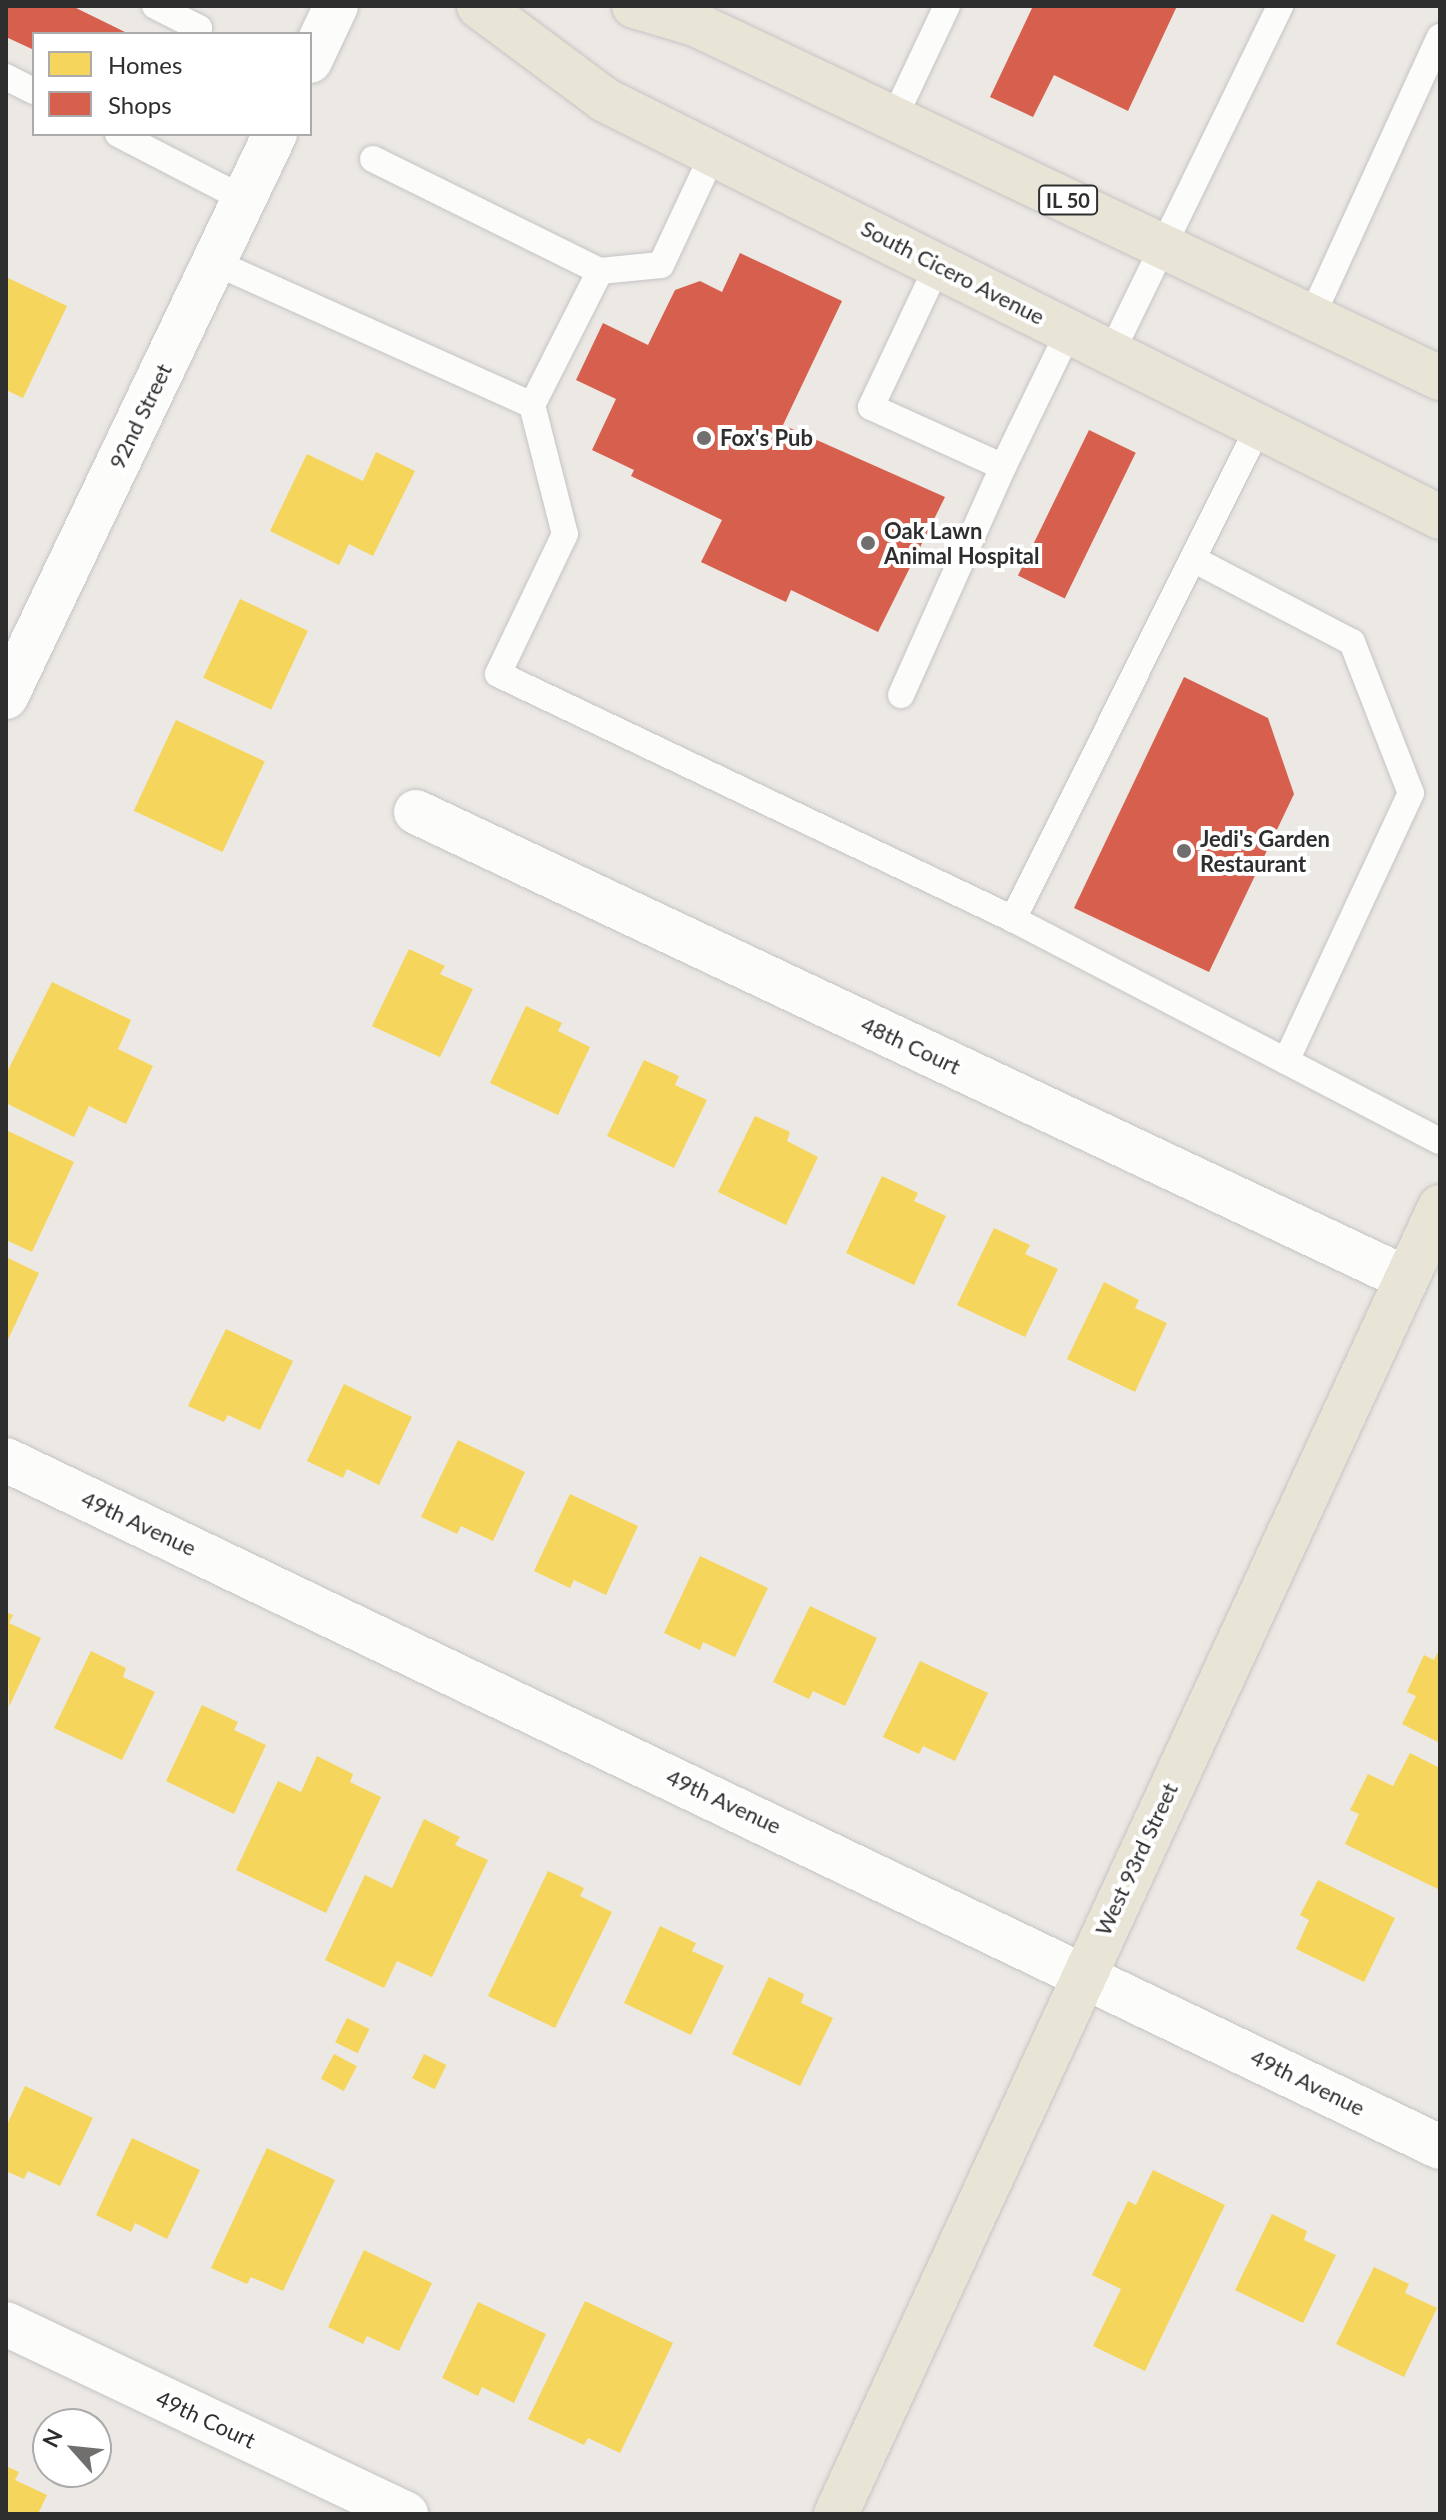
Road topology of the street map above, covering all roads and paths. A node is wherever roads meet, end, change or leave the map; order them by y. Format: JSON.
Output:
{"nodes":[{"id":1,"x":336,"y":6,"type":"edge"},
{"id":2,"x":479,"y":6,"type":"edge"},
{"id":3,"x":634,"y":6,"type":"edge"},
{"id":4,"x":947,"y":6,"type":"edge"},
{"id":5,"x":1280,"y":6,"type":"edge"},
{"id":6,"x":162,"y":8,"type":"edge"},
{"id":7,"x":197,"y":32,"type":"edge"},
{"id":8,"x":1440,"y":37,"type":"edge"},
{"id":9,"x":312,"y":57,"type":"edge"},
{"id":10,"x":6,"y":77,"type":"edge"},
{"id":11,"x":32,"y":90,"type":"edge"},
{"id":12,"x":894,"y":118,"type":"junction"},
{"id":13,"x":274,"y":136,"type":"edge"},
{"id":14,"x":134,"y":138,"type":"edge"},
{"id":15,"x":714,"y":152,"type":"junction"},
{"id":16,"x":373,"y":159,"type":"dead end"},
{"id":17,"x":244,"y":199,"type":"junction"},
{"id":18,"x":1164,"y":246,"type":"junction"},
{"id":19,"x":214,"y":262,"type":"junction"},
{"id":20,"x":938,"y":265,"type":"junction"},
{"id":21,"x":600,"y":271,"type":"junction"},
{"id":22,"x":1312,"y":316,"type":"junction"},
{"id":23,"x":1069,"y":331,"type":"junction"},
{"id":24,"x":1111,"y":353,"type":"junction"},
{"id":25,"x":1440,"y":378,"type":"edge"},
{"id":26,"x":532,"y":405,"type":"junction"},
{"id":27,"x":1258,"y":428,"type":"junction"},
{"id":28,"x":1003,"y":467,"type":"junction"},
{"id":29,"x":1440,"y":517,"type":"edge"},
{"id":30,"x":1193,"y":559,"type":"junction"},
{"id":31,"x":901,"y":695,"type":"dead end"},
{"id":32,"x":6,"y":697,"type":"edge"},
{"id":33,"x":416,"y":812,"type":"dead end"},
{"id":34,"x":1013,"y":919,"type":"junction"},
{"id":35,"x":1286,"y":1061,"type":"junction"},
{"id":36,"x":1440,"y":1141,"type":"edge"},
{"id":37,"x":1440,"y":1207,"type":"edge"},
{"id":38,"x":1405,"y":1278,"type":"junction"},
{"id":39,"x":6,"y":1460,"type":"edge"},
{"id":40,"x":1084,"y":1973,"type":"junction"},
{"id":41,"x":1440,"y":2147,"type":"edge"},
{"id":42,"x":6,"y":2324,"type":"edge"},
{"id":43,"x":406,"y":2514,"type":"edge"},
{"id":44,"x":836,"y":2514,"type":"edge"}],
"edges":[{"from":1,"to":9,"type":"street"},
{"from":2,"to":15,"type":"main road","name":"South Cicero Avenue"},
{"from":3,"to":12,"type":"main road","number":"IL 50"},
{"from":4,"to":12,"type":"lane"},
{"from":5,"to":18,"type":"lane"},
{"from":6,"to":7,"type":"lane"},
{"from":8,"to":22,"type":"lane"},
{"from":10,"to":11,"type":"lane"},
{"from":12,"to":18,"type":"main road","number":"IL 50"},
{"from":13,"to":17,"type":"street","name":"92nd Street"},
{"from":14,"to":17,"type":"lane"},
{"from":15,"to":20,"type":"main road","name":"South Cicero Avenue"},
{"from":15,"to":21,"type":"lane"},
{"from":16,"to":21,"type":"lane"},
{"from":17,"to":19,"type":"street","name":"92nd Street"},
{"from":18,"to":22,"type":"main road","number":"IL 50"},
{"from":18,"to":24,"type":"lane"},
{"from":19,"to":26,"type":"lane"},
{"from":19,"to":32,"type":"street","name":"92nd Street"},
{"from":20,"to":23,"type":"main road","name":"South Cicero Avenue"},
{"from":20,"to":28,"type":"lane"},
{"from":21,"to":26,"type":"lane"},
{"from":22,"to":25,"type":"main road","number":"IL 50"},
{"from":23,"to":24,"type":"main road","name":"South Cicero Avenue"},
{"from":23,"to":28,"type":"lane"},
{"from":24,"to":27,"type":"main road","name":"South Cicero Avenue"},
{"from":26,"to":34,"type":"lane"},
{"from":27,"to":29,"type":"main road","name":"South Cicero Avenue"},
{"from":27,"to":30,"type":"lane"},
{"from":28,"to":31,"type":"lane"},
{"from":30,"to":34,"type":"lane"},
{"from":30,"to":35,"type":"lane"},
{"from":33,"to":38,"type":"street","name":"48th Court"},
{"from":34,"to":35,"type":"lane"},
{"from":35,"to":36,"type":"lane"},
{"from":37,"to":38,"type":"main road","name":"West 93rd Street"},
{"from":38,"to":40,"type":"main road","name":"West 93rd Street"},
{"from":39,"to":40,"type":"street","name":"49th Avenue"},
{"from":40,"to":41,"type":"street","name":"49th Avenue"},
{"from":40,"to":44,"type":"main road","name":"West 93rd Street"},
{"from":42,"to":43,"type":"street","name":"49th Court"}]}
